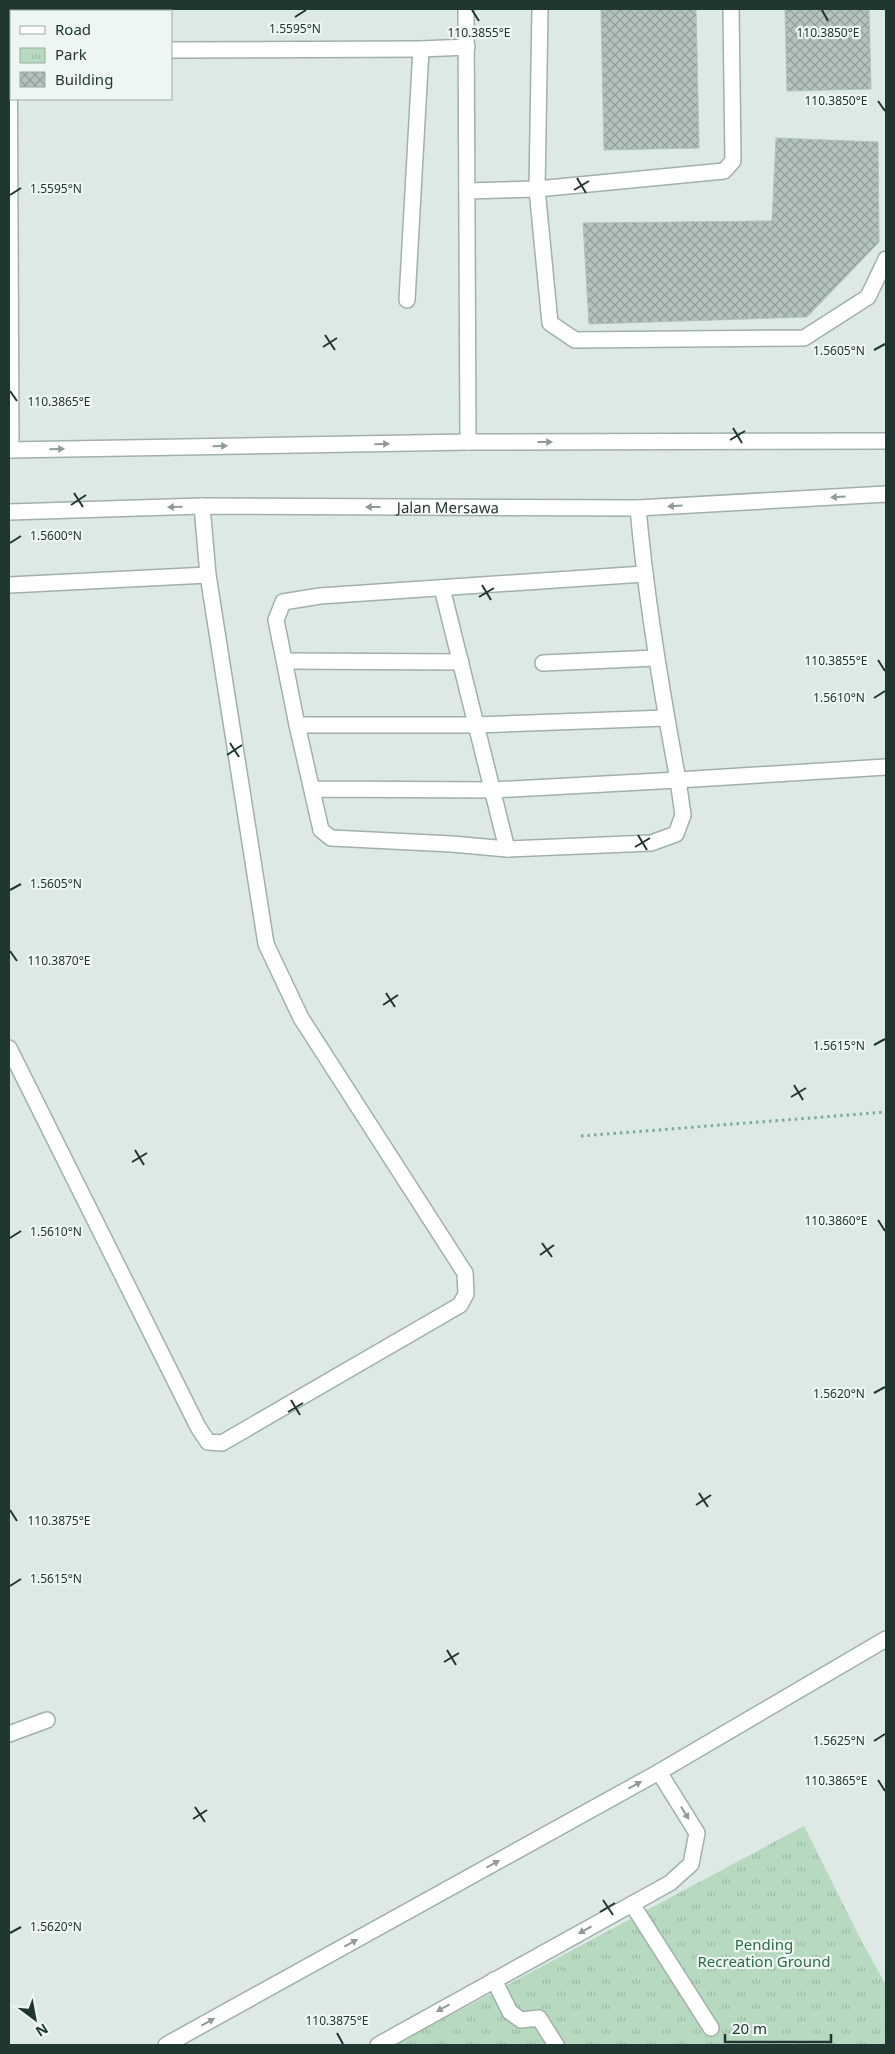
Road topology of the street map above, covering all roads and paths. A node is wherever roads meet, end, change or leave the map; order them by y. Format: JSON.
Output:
{"nodes":[{"id":1,"x":9,"y":9,"type":"edge"},
{"id":2,"x":466,"y":9,"type":"edge"},
{"id":3,"x":540,"y":9,"type":"edge"},
{"id":4,"x":731,"y":9,"type":"edge"},
{"id":5,"x":467,"y":47,"type":"junction"},
{"id":6,"x":422,"y":49,"type":"junction"},
{"id":7,"x":172,"y":50,"type":"edge"},
{"id":8,"x":537,"y":189,"type":"junction"},
{"id":9,"x":467,"y":191,"type":"junction"},
{"id":10,"x":886,"y":259,"type":"edge"},
{"id":11,"x":407,"y":300,"type":"dead end"},
{"id":12,"x":886,"y":441,"type":"edge"},
{"id":13,"x":468,"y":442,"type":"junction"},
{"id":14,"x":10,"y":450,"type":"edge"},
{"id":15,"x":886,"y":494,"type":"edge"},
{"id":16,"x":202,"y":506,"type":"junction"},
{"id":17,"x":638,"y":508,"type":"junction"},
{"id":18,"x":9,"y":512,"type":"edge"},
{"id":19,"x":644,"y":574,"type":"junction"},
{"id":20,"x":208,"y":575,"type":"junction"},
{"id":21,"x":9,"y":585,"type":"edge"},
{"id":22,"x":442,"y":588,"type":"junction"},
{"id":23,"x":656,"y":658,"type":"junction"},
{"id":24,"x":285,"y":662,"type":"junction"},
{"id":25,"x":461,"y":662,"type":"junction"},
{"id":26,"x":543,"y":663,"type":"dead end"},
{"id":27,"x":666,"y":718,"type":"junction"},
{"id":28,"x":297,"y":725,"type":"junction"},
{"id":29,"x":476,"y":725,"type":"junction"},
{"id":30,"x":886,"y":767,"type":"edge"},
{"id":31,"x":678,"y":780,"type":"junction"},
{"id":32,"x":312,"y":789,"type":"junction"},
{"id":33,"x":493,"y":790,"type":"junction"},
{"id":34,"x":508,"y":848,"type":"junction"},
{"id":35,"x":9,"y":1048,"type":"edge"},
{"id":36,"x":886,"y":1112,"type":"edge"},
{"id":37,"x":581,"y":1136,"type":"dead end"},
{"id":38,"x":886,"y":1639,"type":"edge"},
{"id":39,"x":47,"y":1720,"type":"dead end"},
{"id":40,"x":9,"y":1734,"type":"edge"},
{"id":41,"x":659,"y":1772,"type":"junction"},
{"id":42,"x":632,"y":1904,"type":"junction"},
{"id":43,"x":494,"y":1980,"type":"junction"},
{"id":44,"x":711,"y":2028,"type":"dead end"},
{"id":45,"x":166,"y":2045,"type":"edge"},
{"id":46,"x":378,"y":2045,"type":"edge"},
{"id":47,"x":556,"y":2045,"type":"edge"}],
"edges":[{"from":1,"to":14,"type":"street"},
{"from":2,"to":5,"type":"street"},
{"from":3,"to":8,"type":"street"},
{"from":4,"to":8,"type":"street"},
{"from":5,"to":6,"type":"street"},
{"from":5,"to":9,"type":"street"},
{"from":6,"to":7,"type":"street"},
{"from":6,"to":11,"type":"street"},
{"from":8,"to":9,"type":"street"},
{"from":8,"to":10,"type":"street"},
{"from":9,"to":13,"type":"street"},
{"from":13,"to":12,"type":"street","one_way":true},
{"from":14,"to":13,"type":"street","one_way":true},
{"from":15,"to":17,"type":"street","name":"Jalan Mersawa","one_way":true},
{"from":17,"to":16,"type":"street","name":"Jalan Mersawa","one_way":true},
{"from":16,"to":18,"type":"street","name":"Jalan Mersawa","one_way":true},
{"from":16,"to":20,"type":"street"},
{"from":17,"to":19,"type":"street"},
{"from":19,"to":22,"type":"street"},
{"from":19,"to":23,"type":"street"},
{"from":20,"to":21,"type":"street"},
{"from":20,"to":35,"type":"street"},
{"from":22,"to":24,"type":"street"},
{"from":22,"to":25,"type":"street"},
{"from":23,"to":26,"type":"street"},
{"from":23,"to":27,"type":"street"},
{"from":24,"to":25,"type":"street"},
{"from":24,"to":28,"type":"street"},
{"from":25,"to":29,"type":"street"},
{"from":27,"to":29,"type":"street"},
{"from":27,"to":31,"type":"street"},
{"from":28,"to":29,"type":"street"},
{"from":28,"to":32,"type":"street"},
{"from":29,"to":33,"type":"street"},
{"from":30,"to":31,"type":"street"},
{"from":31,"to":33,"type":"street"},
{"from":31,"to":34,"type":"street"},
{"from":32,"to":33,"type":"street"},
{"from":32,"to":34,"type":"street"},
{"from":33,"to":34,"type":"street"},
{"from":36,"to":37,"type":"path"},
{"from":38,"to":41,"type":"street"},
{"from":39,"to":40,"type":"street"},
{"from":41,"to":42,"type":"street","one_way":true},
{"from":45,"to":41,"type":"street","one_way":true},
{"from":42,"to":43,"type":"street","one_way":true},
{"from":42,"to":44,"type":"street"},
{"from":43,"to":46,"type":"street","one_way":true},
{"from":43,"to":47,"type":"street"}]}
